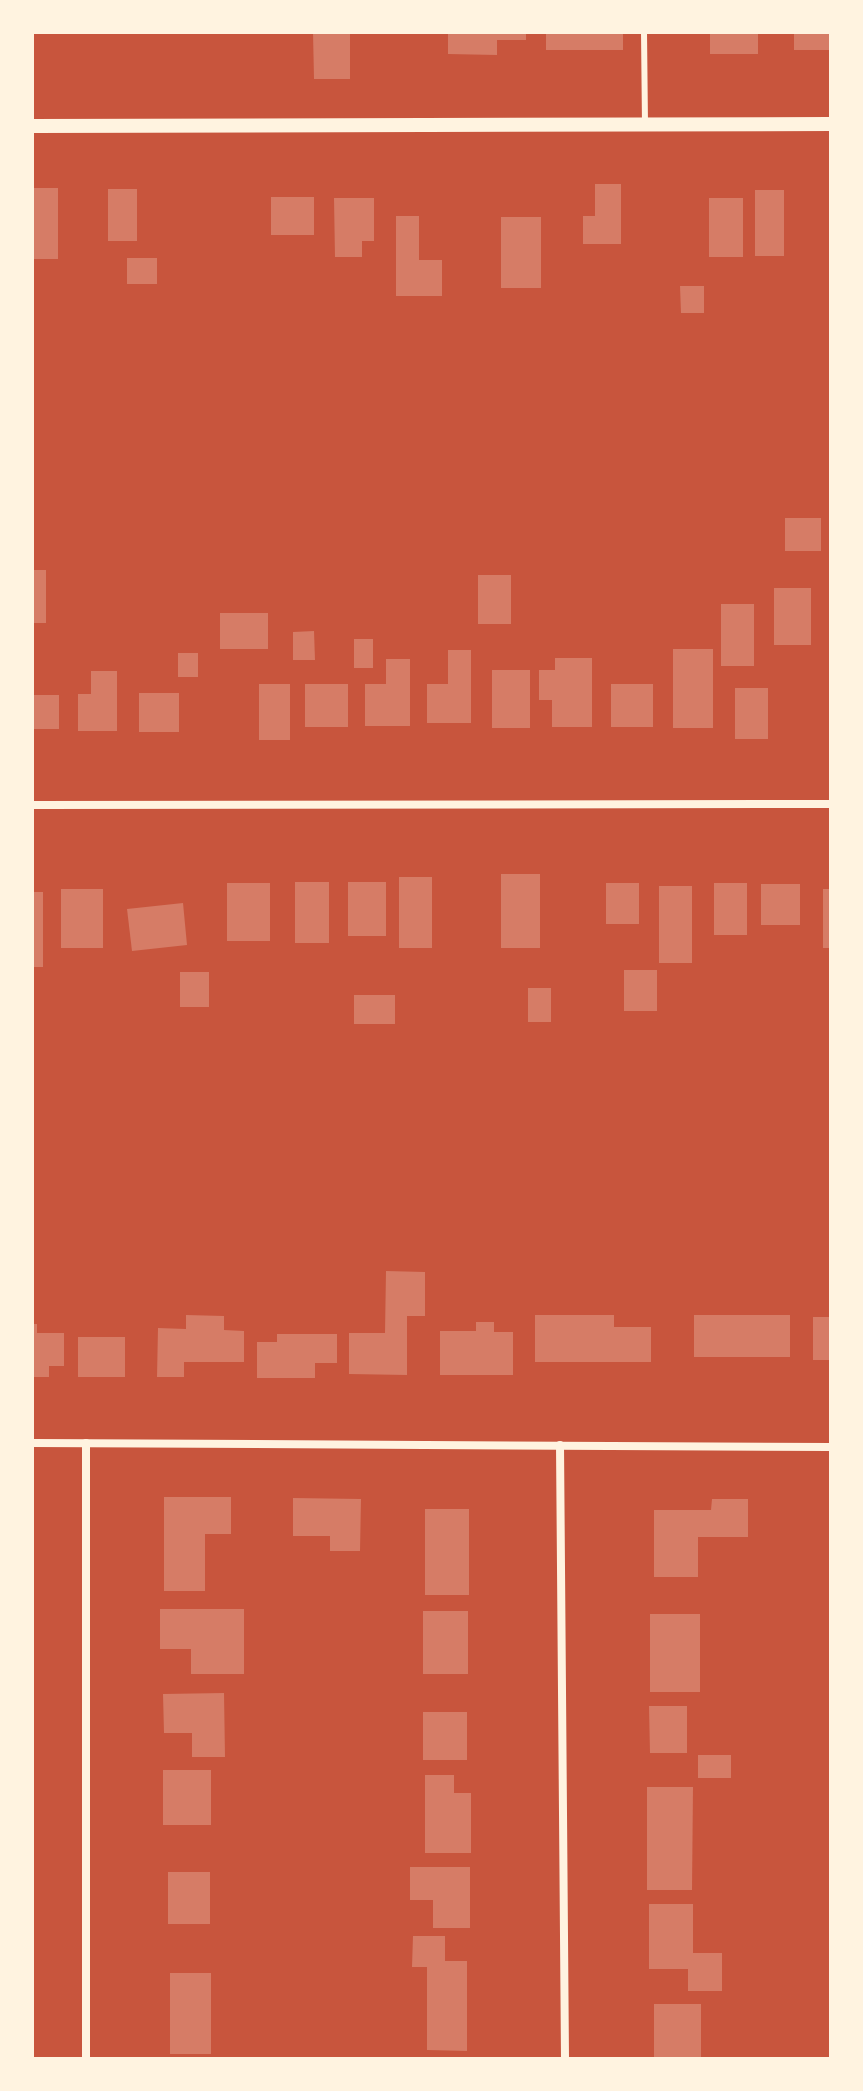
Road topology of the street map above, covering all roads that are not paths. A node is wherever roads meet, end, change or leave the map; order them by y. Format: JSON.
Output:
{"nodes":[{"id":1,"x":644,"y":32,"type":"edge"},
{"id":2,"x":831,"y":124,"type":"edge"},
{"id":3,"x":645,"y":125,"type":"junction"},
{"id":4,"x":32,"y":126,"type":"edge"},
{"id":5,"x":831,"y":804,"type":"edge"},
{"id":6,"x":32,"y":805,"type":"edge"},
{"id":7,"x":32,"y":1443,"type":"edge"},
{"id":8,"x":86,"y":1443,"type":"junction"},
{"id":9,"x":560,"y":1445,"type":"junction"},
{"id":10,"x":831,"y":1447,"type":"edge"},
{"id":11,"x":86,"y":2059,"type":"edge"},
{"id":12,"x":565,"y":2059,"type":"edge"}],
"edges":[{"from":1,"to":3,"type":"lane"},
{"from":2,"to":3,"type":"street"},
{"from":3,"to":4,"type":"street"},
{"from":5,"to":6,"type":"street"},
{"from":7,"to":8,"type":"street"},
{"from":8,"to":9,"type":"street"},
{"from":8,"to":11,"type":"street"},
{"from":9,"to":10,"type":"street"},
{"from":9,"to":12,"type":"street"}]}
